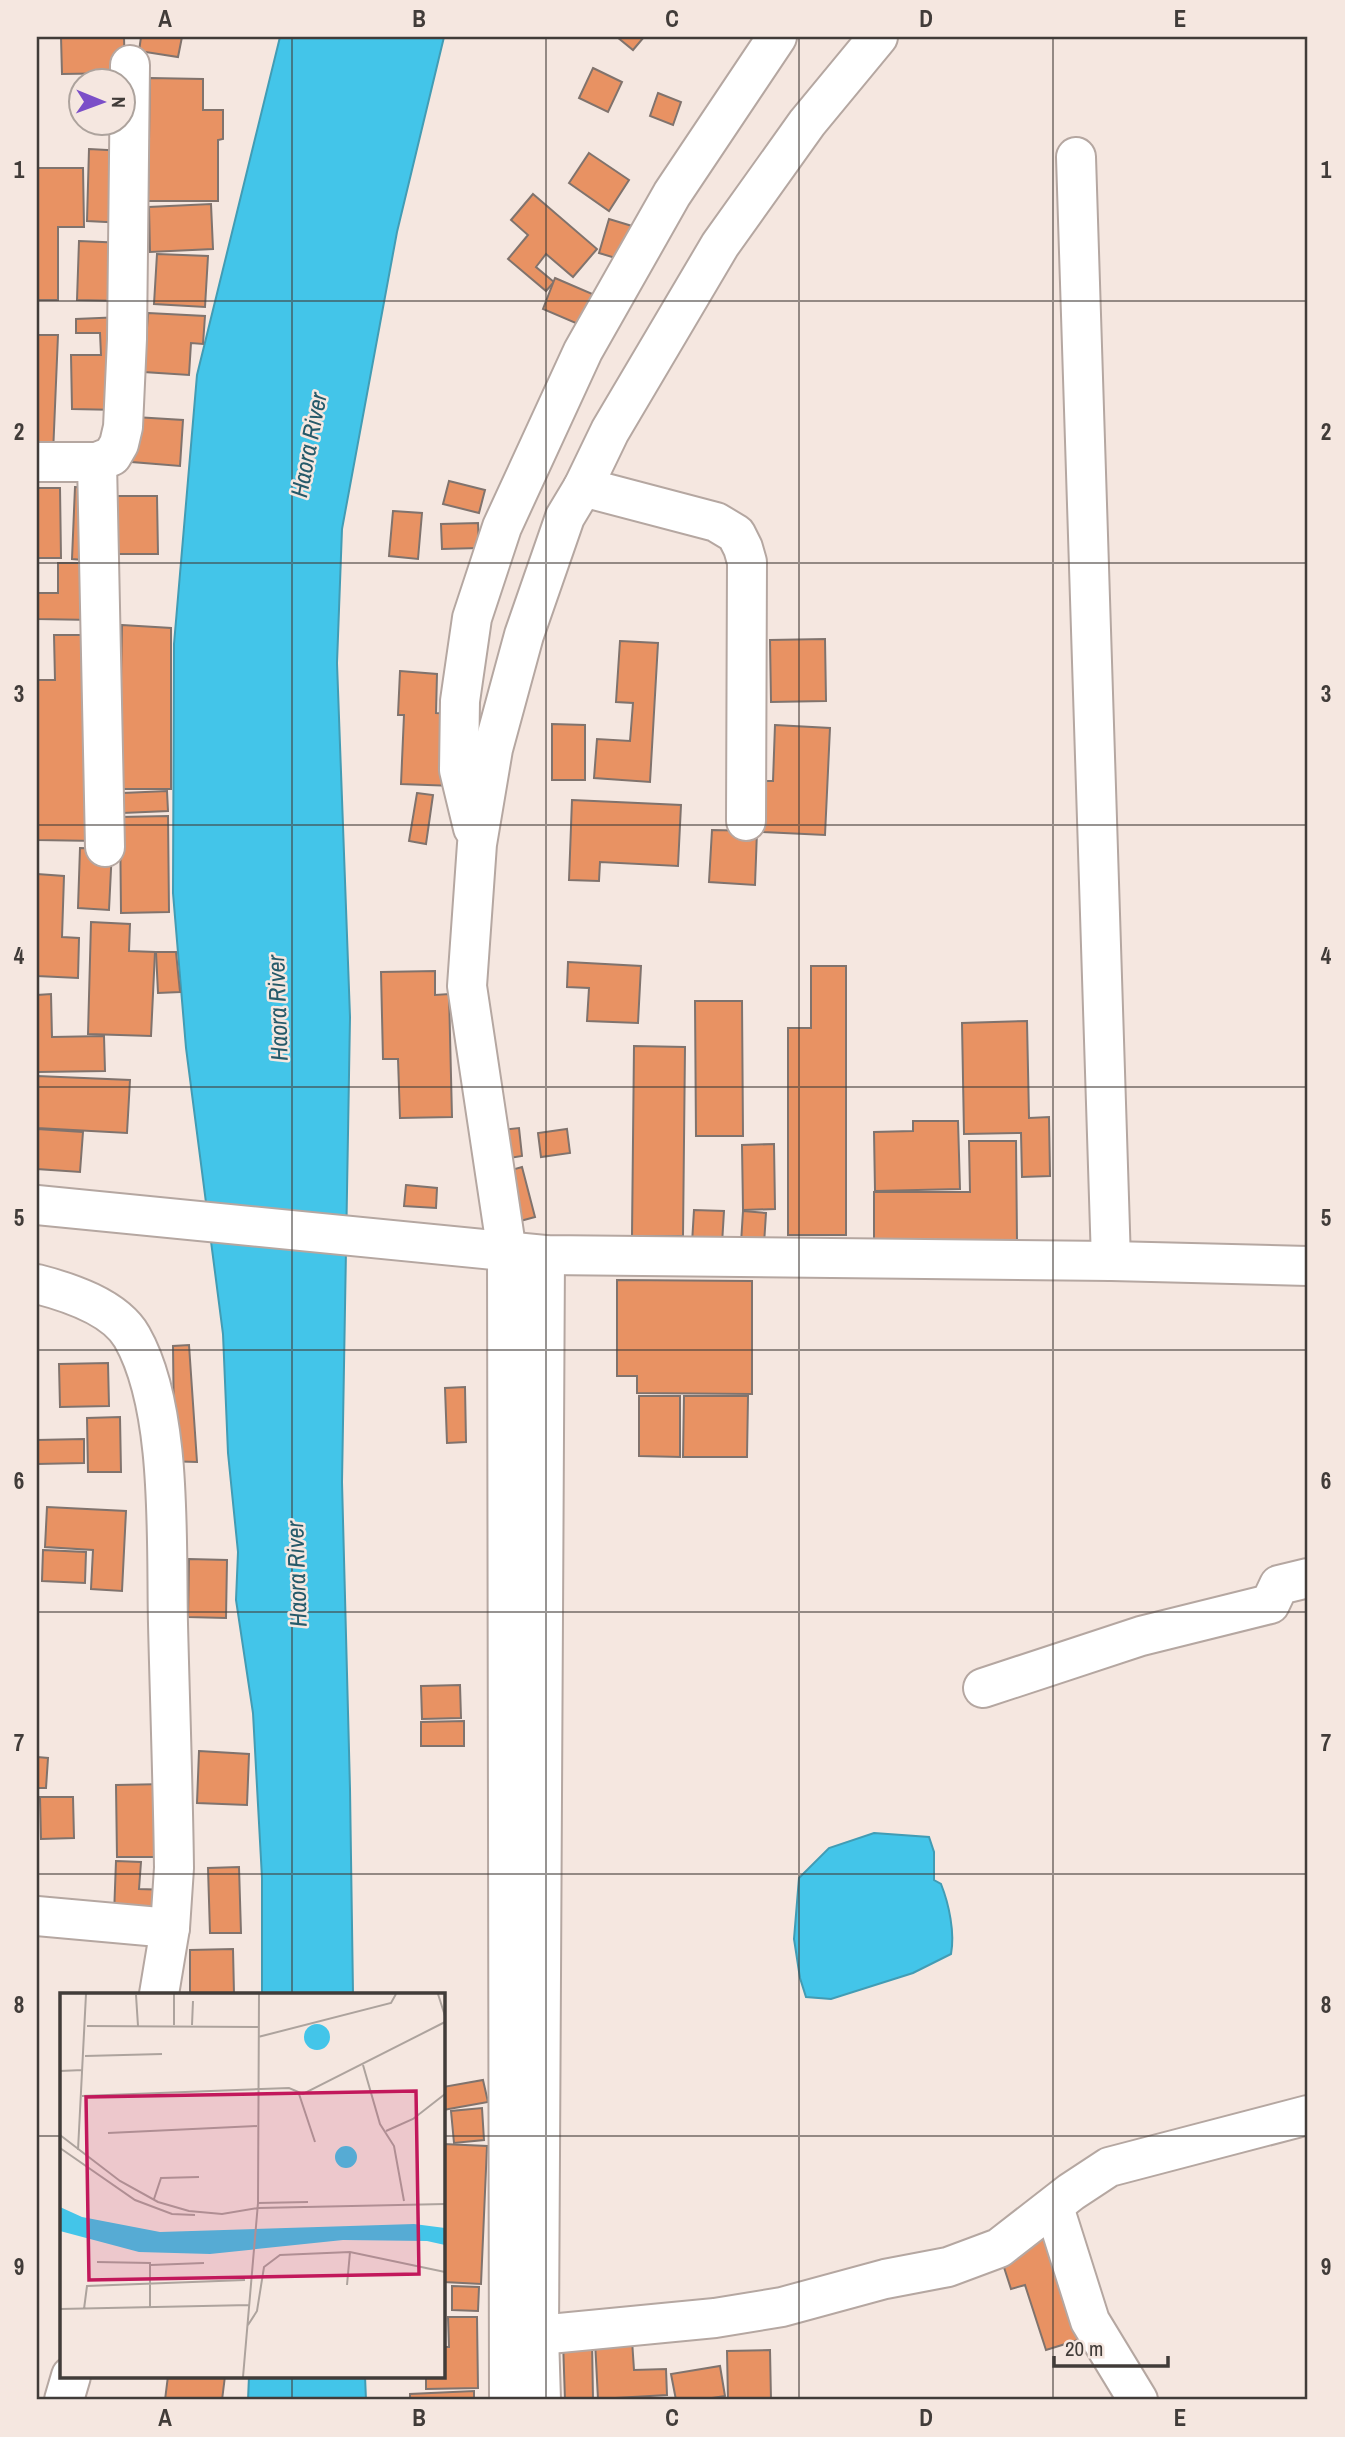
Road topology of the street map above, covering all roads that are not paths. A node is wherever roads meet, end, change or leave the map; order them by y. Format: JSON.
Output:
{"nodes":[{"id":1,"x":778,"y":37,"type":"edge"},
{"id":2,"x":878,"y":37,"type":"edge"},
{"id":3,"x":130,"y":65,"type":"dead end"},
{"id":4,"x":1076,"y":157,"type":"dead end"},
{"id":5,"x":37,"y":462,"type":"edge"},
{"id":6,"x":97,"y":462,"type":"junction"},
{"id":7,"x":583,"y":488,"type":"junction"},
{"id":8,"x":746,"y":821,"type":"dead end"},
{"id":9,"x":477,"y":844,"type":"junction"},
{"id":10,"x":105,"y":847,"type":"dead end"},
{"id":11,"x":37,"y":1205,"type":"edge"},
{"id":12,"x":507,"y":1253,"type":"junction"},
{"id":13,"x":545,"y":1255,"type":"junction"},
{"id":14,"x":1111,"y":1261,"type":"junction"},
{"id":15,"x":1308,"y":1266,"type":"edge"},
{"id":16,"x":37,"y":1283,"type":"edge"},
{"id":17,"x":1308,"y":1578,"type":"edge"},
{"id":18,"x":983,"y":1688,"type":"dead end"},
{"id":19,"x":37,"y":1916,"type":"edge"},
{"id":20,"x":170,"y":1927,"type":"junction"},
{"id":21,"x":159,"y":1993,"type":"edge"},
{"id":22,"x":1308,"y":2115,"type":"edge"},
{"id":23,"x":1054,"y":2207,"type":"junction"},
{"id":24,"x":539,"y":2335,"type":"junction"},
{"id":25,"x":70,"y":2378,"type":"edge"},
{"id":26,"x":64,"y":2400,"type":"edge"},
{"id":27,"x":509,"y":2400,"type":"edge"},
{"id":28,"x":541,"y":2400,"type":"edge"},
{"id":29,"x":1138,"y":2400,"type":"edge"}],
"edges":[{"from":1,"to":9,"type":"street"},
{"from":2,"to":7,"type":"street"},
{"from":3,"to":6,"type":"street"},
{"from":4,"to":14,"type":"street"},
{"from":5,"to":6,"type":"street"},
{"from":6,"to":10,"type":"street"},
{"from":7,"to":8,"type":"street"},
{"from":7,"to":9,"type":"street"},
{"from":9,"to":12,"type":"street"},
{"from":11,"to":12,"type":"street"},
{"from":12,"to":13,"type":"street"},
{"from":12,"to":27,"type":"street"},
{"from":13,"to":14,"type":"street"},
{"from":13,"to":24,"type":"street"},
{"from":14,"to":15,"type":"street"},
{"from":16,"to":20,"type":"street"},
{"from":17,"to":18,"type":"street"},
{"from":19,"to":20,"type":"street"},
{"from":20,"to":21,"type":"street"},
{"from":22,"to":23,"type":"street"},
{"from":23,"to":24,"type":"street"},
{"from":23,"to":29,"type":"street"},
{"from":24,"to":28,"type":"street"},
{"from":25,"to":26,"type":"street"}]}
